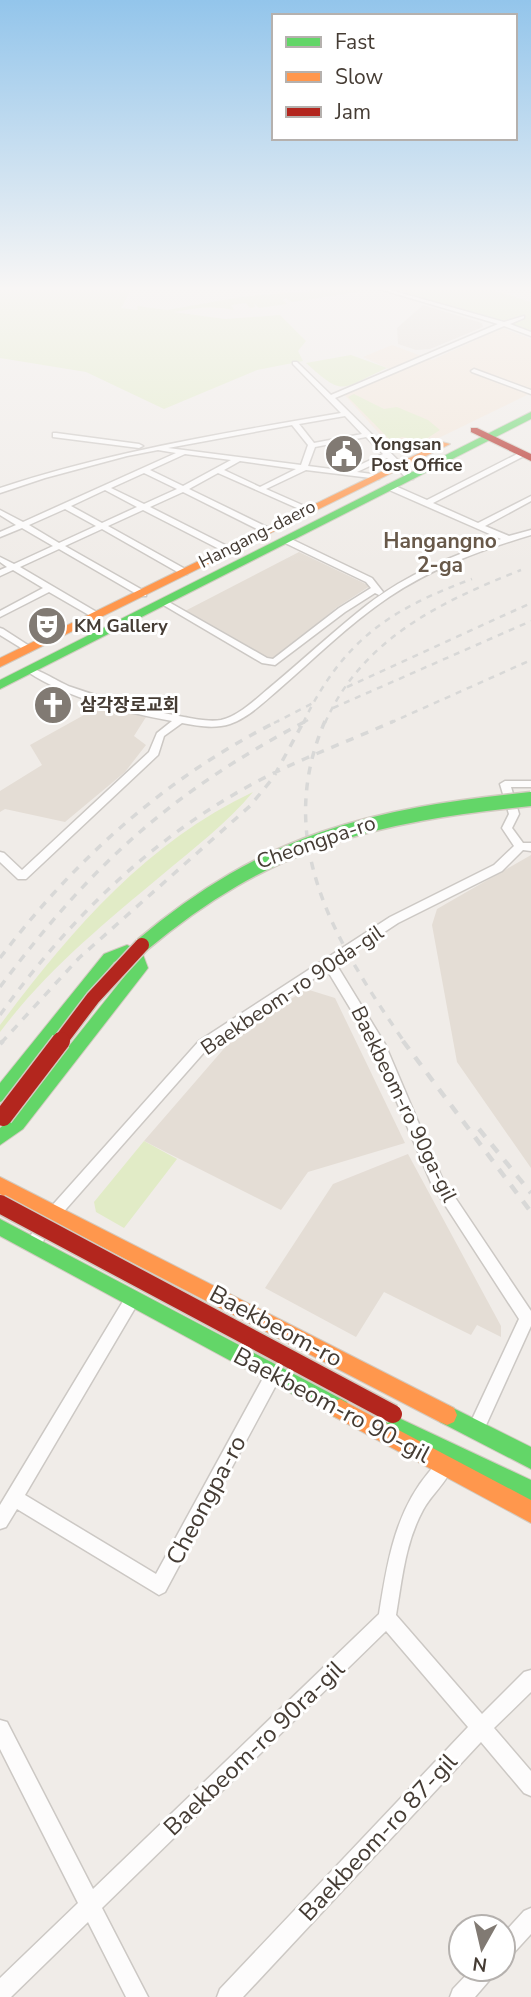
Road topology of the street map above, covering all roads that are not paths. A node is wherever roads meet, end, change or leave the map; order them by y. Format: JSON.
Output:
{"nodes":[{"id":1,"x":311,"y":379,"type":"edge"},
{"id":2,"x":374,"y":379,"type":"edge"},
{"id":3,"x":496,"y":379,"type":"edge"},
{"id":4,"x":531,"y":392,"type":"edge"},
{"id":5,"x":330,"y":398,"type":"junction"},
{"id":6,"x":531,"y":401,"type":"edge"},
{"id":7,"x":345,"y":414,"type":"junction"},
{"id":8,"x":531,"y":415,"type":"edge"},
{"id":9,"x":294,"y":423,"type":"junction"},
{"id":10,"x":481,"y":433,"type":"junction"},
{"id":11,"x":56,"y":435,"type":"dead end"},
{"id":12,"x":366,"y":435,"type":"junction"},
{"id":13,"x":312,"y":444,"type":"junction"},
{"id":14,"x":148,"y":447,"type":"junction"},
{"id":15,"x":185,"y":452,"type":"junction"},
{"id":16,"x":527,"y":456,"type":"edge"},
{"id":17,"x":239,"y":459,"type":"junction"},
{"id":18,"x":398,"y":466,"type":"junction"},
{"id":19,"x":304,"y":468,"type":"junction"},
{"id":20,"x":146,"y":471,"type":"junction"},
{"id":21,"x":219,"y":471,"type":"junction"},
{"id":22,"x":349,"y":473,"type":"junction"},
{"id":23,"x":376,"y":477,"type":"junction"},
{"id":24,"x":390,"y":487,"type":"junction"},
{"id":25,"x":106,"y":488,"type":"junction"},
{"id":26,"x":183,"y":489,"type":"junction"},
{"id":27,"x":261,"y":489,"type":"junction"},
{"id":28,"x":0,"y":491,"type":"edge"},
{"id":29,"x":531,"y":498,"type":"edge"},
{"id":30,"x":426,"y":503,"type":"junction"},
{"id":31,"x":66,"y":506,"type":"junction"},
{"id":32,"x":143,"y":506,"type":"junction"},
{"id":33,"x":306,"y":510,"type":"junction"},
{"id":34,"x":0,"y":512,"type":"edge"},
{"id":35,"x":21,"y":526,"type":"junction"},
{"id":36,"x":103,"y":526,"type":"junction"},
{"id":37,"x":478,"y":526,"type":"junction"},
{"id":38,"x":267,"y":530,"type":"junction"},
{"id":39,"x":531,"y":532,"type":"edge"},
{"id":40,"x":0,"y":535,"type":"edge"},
{"id":41,"x":508,"y":539,"type":"junction"},
{"id":42,"x":286,"y":540,"type":"junction"},
{"id":43,"x":57,"y":547,"type":"junction"},
{"id":44,"x":228,"y":550,"type":"junction"},
{"id":45,"x":0,"y":559,"type":"edge"},
{"id":46,"x":13,"y":567,"type":"junction"},
{"id":47,"x":184,"y":572,"type":"junction"},
{"id":48,"x":0,"y":573,"type":"edge"},
{"id":49,"x":50,"y":588,"type":"junction"},
{"id":50,"x":377,"y":588,"type":"junction"},
{"id":51,"x":143,"y":594,"type":"junction"},
{"id":52,"x":386,"y":596,"type":"junction"},
{"id":53,"x":164,"y":603,"type":"junction"},
{"id":54,"x":0,"y":614,"type":"edge"},
{"id":55,"x":97,"y":616,"type":"junction"},
{"id":56,"x":0,"y":631,"type":"edge"},
{"id":57,"x":29,"y":649,"type":"junction"},
{"id":58,"x":0,"y":663,"type":"edge"},
{"id":59,"x":31,"y":670,"type":"junction"},
{"id":60,"x":0,"y":685,"type":"edge"},
{"id":61,"x":181,"y":719,"type":"junction"},
{"id":62,"x":531,"y":784,"type":"edge"},
{"id":63,"x":531,"y":799,"type":"edge"},
{"id":64,"x":526,"y":847,"type":"edge"},
{"id":65,"x":0,"y":856,"type":"edge"},
{"id":66,"x":330,"y":964,"type":"junction"},
{"id":67,"x":0,"y":1095,"type":"edge"},
{"id":68,"x":1,"y":1119,"type":"edge"},
{"id":69,"x":0,"y":1138,"type":"edge"},
{"id":70,"x":0,"y":1185,"type":"edge"},
{"id":71,"x":0,"y":1204,"type":"edge"},
{"id":72,"x":54,"y":1213,"type":"junction"},
{"id":73,"x":0,"y":1215,"type":"edge"},
{"id":74,"x":0,"y":1227,"type":"edge"},
{"id":75,"x":33,"y":1244,"type":"junction"},
{"id":76,"x":133,"y":1298,"type":"junction"},
{"id":77,"x":274,"y":1374,"type":"junction"},
{"id":78,"x":390,"y":1418,"type":"junction"},
{"id":79,"x":476,"y":1428,"type":"junction"},
{"id":80,"x":531,"y":1458,"type":"edge"},
{"id":81,"x":445,"y":1466,"type":"junction"},
{"id":82,"x":531,"y":1489,"type":"edge"},
{"id":83,"x":14,"y":1498,"type":"junction"},
{"id":84,"x":531,"y":1512,"type":"edge"},
{"id":85,"x":0,"y":1521,"type":"edge"},
{"id":86,"x":387,"y":1618,"type":"junction"},
{"id":87,"x":531,"y":1679,"type":"edge"},
{"id":88,"x":481,"y":1728,"type":"junction"},
{"id":89,"x":3,"y":1743,"type":"edge"},
{"id":90,"x":531,"y":1786,"type":"edge"},
{"id":91,"x":90,"y":1907,"type":"junction"},
{"id":92,"x":531,"y":1918,"type":"edge"},
{"id":93,"x":517,"y":1934,"type":"edge"},
{"id":94,"x":474,"y":1983,"type":"edge"},
{"id":95,"x":0,"y":1993,"type":"edge"},
{"id":96,"x":136,"y":1997,"type":"edge"},
{"id":97,"x":228,"y":1997,"type":"edge"},
{"id":98,"x":461,"y":1997,"type":"edge"}],
"edges":[{"from":1,"to":5,"type":"street"},
{"from":2,"to":5,"type":"street"},
{"from":3,"to":4,"type":"street"},
{"from":5,"to":7,"type":"street"},
{"from":6,"to":10,"type":"main road","name":"Hangang-daero"},
{"from":7,"to":9,"type":"street"},
{"from":7,"to":12,"type":"street"},
{"from":8,"to":10,"type":"main road","name":"Hangang-daero"},
{"from":9,"to":13,"type":"street"},
{"from":9,"to":14,"type":"street"},
{"from":10,"to":16,"type":"main road"},
{"from":10,"to":18,"type":"main road","name":"Hangang-daero"},
{"from":11,"to":14,"type":"street"},
{"from":12,"to":13,"type":"street"},
{"from":12,"to":18,"type":"street"},
{"from":13,"to":19,"type":"street"},
{"from":14,"to":15,"type":"street"},
{"from":14,"to":28,"type":"street"},
{"from":15,"to":17,"type":"street"},
{"from":15,"to":20,"type":"street"},
{"from":16,"to":30,"type":"street"},
{"from":17,"to":19,"type":"street"},
{"from":17,"to":21,"type":"street"},
{"from":18,"to":22,"type":"street"},
{"from":18,"to":23,"type":"main road","name":"Hangang-daero"},
{"from":18,"to":24,"type":"main road","name":"Hangang-daero"},
{"from":19,"to":22,"type":"street"},
{"from":19,"to":27,"type":"street"},
{"from":20,"to":25,"type":"street"},
{"from":20,"to":26,"type":"street"},
{"from":21,"to":26,"type":"street"},
{"from":21,"to":27,"type":"street"},
{"from":22,"to":23,"type":"street"},
{"from":23,"to":33,"type":"main road","name":"Hangang-daero"},
{"from":24,"to":30,"type":"street"},
{"from":24,"to":42,"type":"main road","name":"Hangang-daero"},
{"from":25,"to":31,"type":"street"},
{"from":25,"to":32,"type":"street"},
{"from":26,"to":32,"type":"street"},
{"from":26,"to":38,"type":"street"},
{"from":27,"to":33,"type":"street"},
{"from":29,"to":37,"type":"street"},
{"from":30,"to":37,"type":"street"},
{"from":31,"to":35,"type":"street"},
{"from":31,"to":36,"type":"street"},
{"from":32,"to":36,"type":"street"},
{"from":32,"to":44,"type":"street"},
{"from":33,"to":38,"type":"main road","name":"Hangang-daero"},
{"from":34,"to":35,"type":"street"},
{"from":35,"to":40,"type":"street"},
{"from":35,"to":43,"type":"street"},
{"from":36,"to":43,"type":"street"},
{"from":36,"to":47,"type":"street"},
{"from":37,"to":41,"type":"street"},
{"from":38,"to":44,"type":"main road","name":"Hangang-daero"},
{"from":39,"to":41,"type":"street"},
{"from":41,"to":52,"type":"street"},
{"from":42,"to":50,"type":"street"},
{"from":42,"to":53,"type":"main road","name":"Hangang-daero"},
{"from":43,"to":46,"type":"street"},
{"from":43,"to":51,"type":"street"},
{"from":44,"to":47,"type":"main road","name":"Hangang-daero"},
{"from":45,"to":46,"type":"street"},
{"from":46,"to":48,"type":"street"},
{"from":46,"to":49,"type":"street"},
{"from":47,"to":51,"type":"main road","name":"Hangang-daero"},
{"from":49,"to":54,"type":"street"},
{"from":49,"to":55,"type":"street"},
{"from":50,"to":52,"type":"street"},
{"from":50,"to":53,"type":"street"},
{"from":51,"to":55,"type":"main road","name":"Hangang-daero"},
{"from":52,"to":61,"type":"street"},
{"from":53,"to":59,"type":"main road","name":"Hangang-daero"},
{"from":55,"to":57,"type":"main road","name":"Hangang-daero"},
{"from":56,"to":57,"type":"street"},
{"from":57,"to":58,"type":"main road","name":"Hangang-daero"},
{"from":59,"to":60,"type":"main road","name":"Hangang-daero"},
{"from":59,"to":61,"type":"street"},
{"from":61,"to":65,"type":"street"},
{"from":62,"to":64,"type":"street"},
{"from":63,"to":68,"type":"main road","name":"Cheongpa-ro","bridge":true},
{"from":64,"to":66,"type":"street","name":"Baekbeom-ro 90da-gil"},
{"from":66,"to":72,"type":"street","name":"Baekbeom-ro 90da-gil"},
{"from":66,"to":79,"type":"street","name":"Baekbeom-ro 90ga-gil"},
{"from":67,"to":69,"type":"main road"},
{"from":70,"to":72,"type":"main road","name":"Baekbeom-ro 90-gil"},
{"from":71,"to":78,"type":"main road","name":"Baekbeom-ro","bridge":true},
{"from":72,"to":75,"type":"street","name":"Baekbeom-ro 90da-gil"},
{"from":72,"to":79,"type":"main road","name":"Baekbeom-ro 90-gil"},
{"from":73,"to":78,"type":"main road","name":"Baekbeom-ro"},
{"from":74,"to":75,"type":"main road","name":"Baekbeom-ro 90-gil"},
{"from":75,"to":76,"type":"main road","name":"Baekbeom-ro 90-gil"},
{"from":76,"to":77,"type":"main road","name":"Baekbeom-ro 90-gil"},
{"from":76,"to":83,"type":"street"},
{"from":77,"to":81,"type":"main road","name":"Baekbeom-ro 90-gil"},
{"from":77,"to":83,"type":"street","name":"Cheongpa-ro"},
{"from":78,"to":82,"type":"main road","name":"Baekbeom-ro"},
{"from":79,"to":80,"type":"main road","name":"Baekbeom-ro 90-gil"},
{"from":81,"to":84,"type":"main road","name":"Baekbeom-ro 90-gil"},
{"from":81,"to":86,"type":"street"},
{"from":83,"to":85,"type":"street"},
{"from":86,"to":88,"type":"street"},
{"from":86,"to":91,"type":"street","name":"Baekbeom-ro 90ra-gil"},
{"from":87,"to":88,"type":"street","name":"Baekbeom-ro 87-gil"},
{"from":88,"to":90,"type":"street"},
{"from":88,"to":97,"type":"street","name":"Baekbeom-ro 87-gil"},
{"from":89,"to":91,"type":"street"},
{"from":91,"to":95,"type":"street","name":"Baekbeom-ro 90ra-gil"},
{"from":91,"to":96,"type":"street"},
{"from":92,"to":93,"type":"street"},
{"from":94,"to":98,"type":"street"}]}
